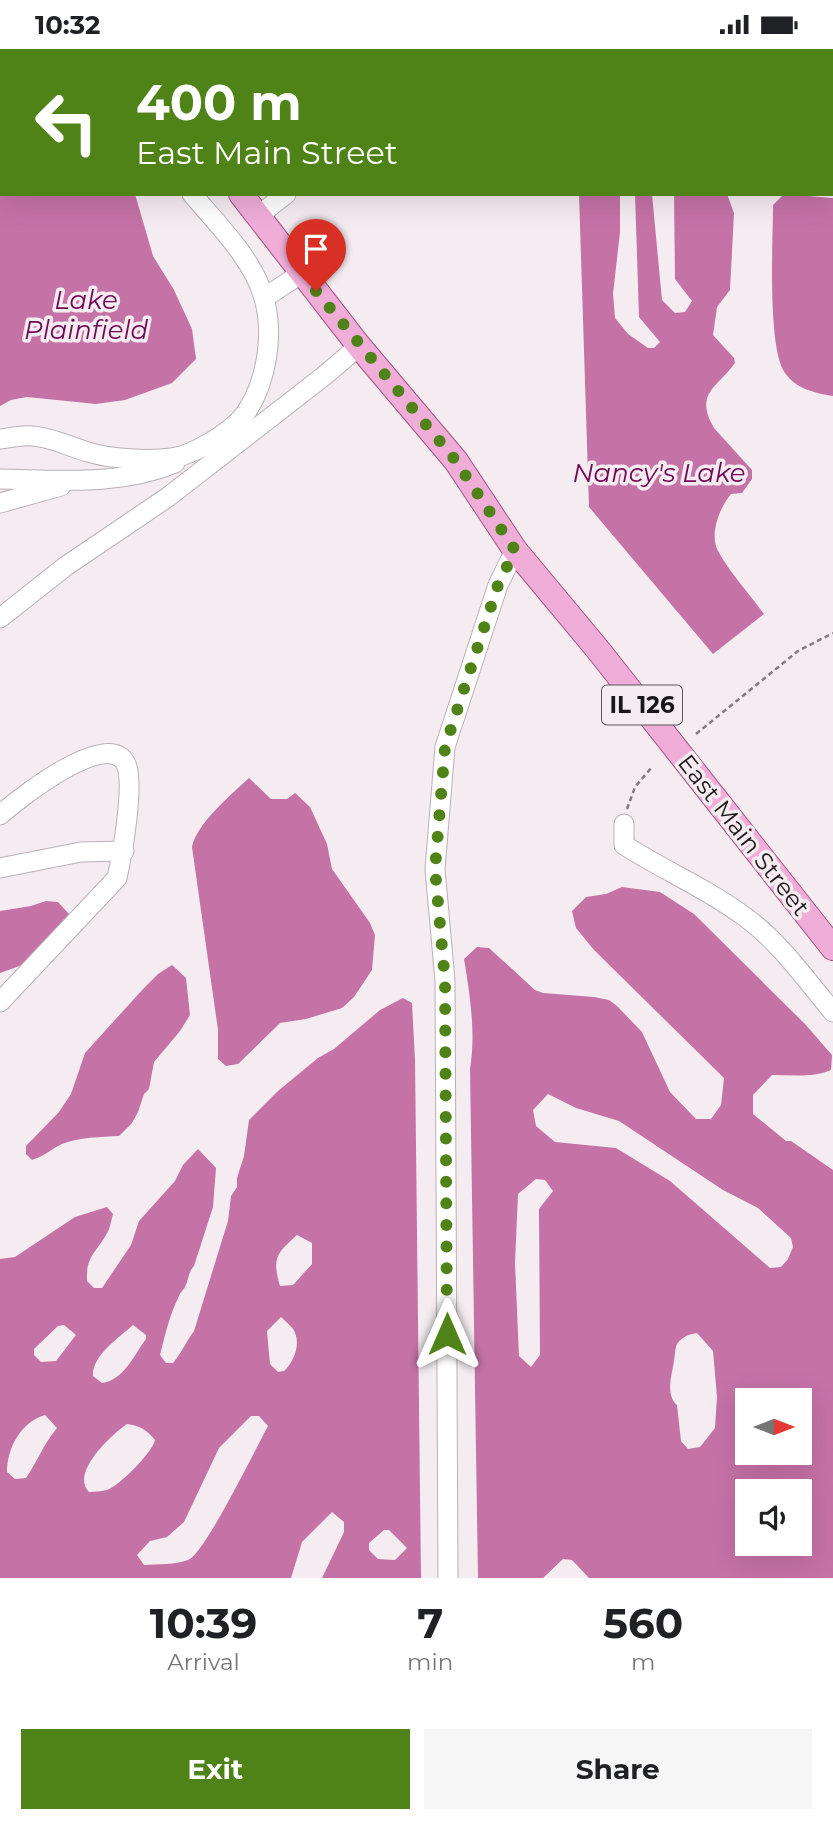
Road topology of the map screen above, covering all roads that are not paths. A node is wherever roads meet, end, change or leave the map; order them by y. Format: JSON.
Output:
{"nodes":[{"id":1,"x":194,"y":196,"type":"edge"},
{"id":2,"x":243,"y":196,"type":"edge"},
{"id":3,"x":283,"y":196,"type":"edge"},
{"id":4,"x":258,"y":216,"type":"junction"},
{"id":5,"x":302,"y":273,"type":"junction"},
{"id":6,"x":264,"y":298,"type":"junction"},
{"id":7,"x":359,"y":346,"type":"junction"},
{"id":8,"x":0,"y":439,"type":"edge"},
{"id":9,"x":199,"y":449,"type":"junction"},
{"id":10,"x":0,"y":479,"type":"edge"},
{"id":11,"x":79,"y":481,"type":"junction"},
{"id":12,"x":0,"y":502,"type":"edge"},
{"id":13,"x":515,"y":550,"type":"junction"},
{"id":14,"x":0,"y":618,"type":"edge"},
{"id":15,"x":0,"y":815,"type":"edge"},
{"id":16,"x":624,"y":824,"type":"road end"},
{"id":17,"x":124,"y":851,"type":"junction"},
{"id":18,"x":0,"y":868,"type":"edge"},
{"id":19,"x":833,"y":948,"type":"edge"},
{"id":20,"x":0,"y":1002,"type":"edge"},
{"id":21,"x":833,"y":1012,"type":"edge"},
{"id":22,"x":448,"y":1578,"type":"edge"}],
"edges":[{"from":1,"to":6,"type":"street"},
{"from":2,"to":4,"type":"main road","name":"East Main Street","number":"IL 126"},
{"from":3,"to":4,"type":"street"},
{"from":4,"to":5,"type":"main road","name":"East Main Street","number":"IL 126"},
{"from":5,"to":6,"type":"street"},
{"from":5,"to":7,"type":"main road","name":"East Main Street","number":"IL 126"},
{"from":6,"to":9,"type":"street"},
{"from":7,"to":13,"type":"main road","name":"East Main Street","number":"IL 126"},
{"from":7,"to":14,"type":"street"},
{"from":8,"to":9,"type":"street"},
{"from":9,"to":11,"type":"street"},
{"from":10,"to":11,"type":"street"},
{"from":11,"to":12,"type":"street"},
{"from":13,"to":19,"type":"main road","name":"East Main Street","number":"IL 126"},
{"from":13,"to":22,"type":"street"},
{"from":15,"to":17,"type":"street"},
{"from":16,"to":21,"type":"street"},
{"from":17,"to":18,"type":"street"},
{"from":17,"to":20,"type":"street"}]}
